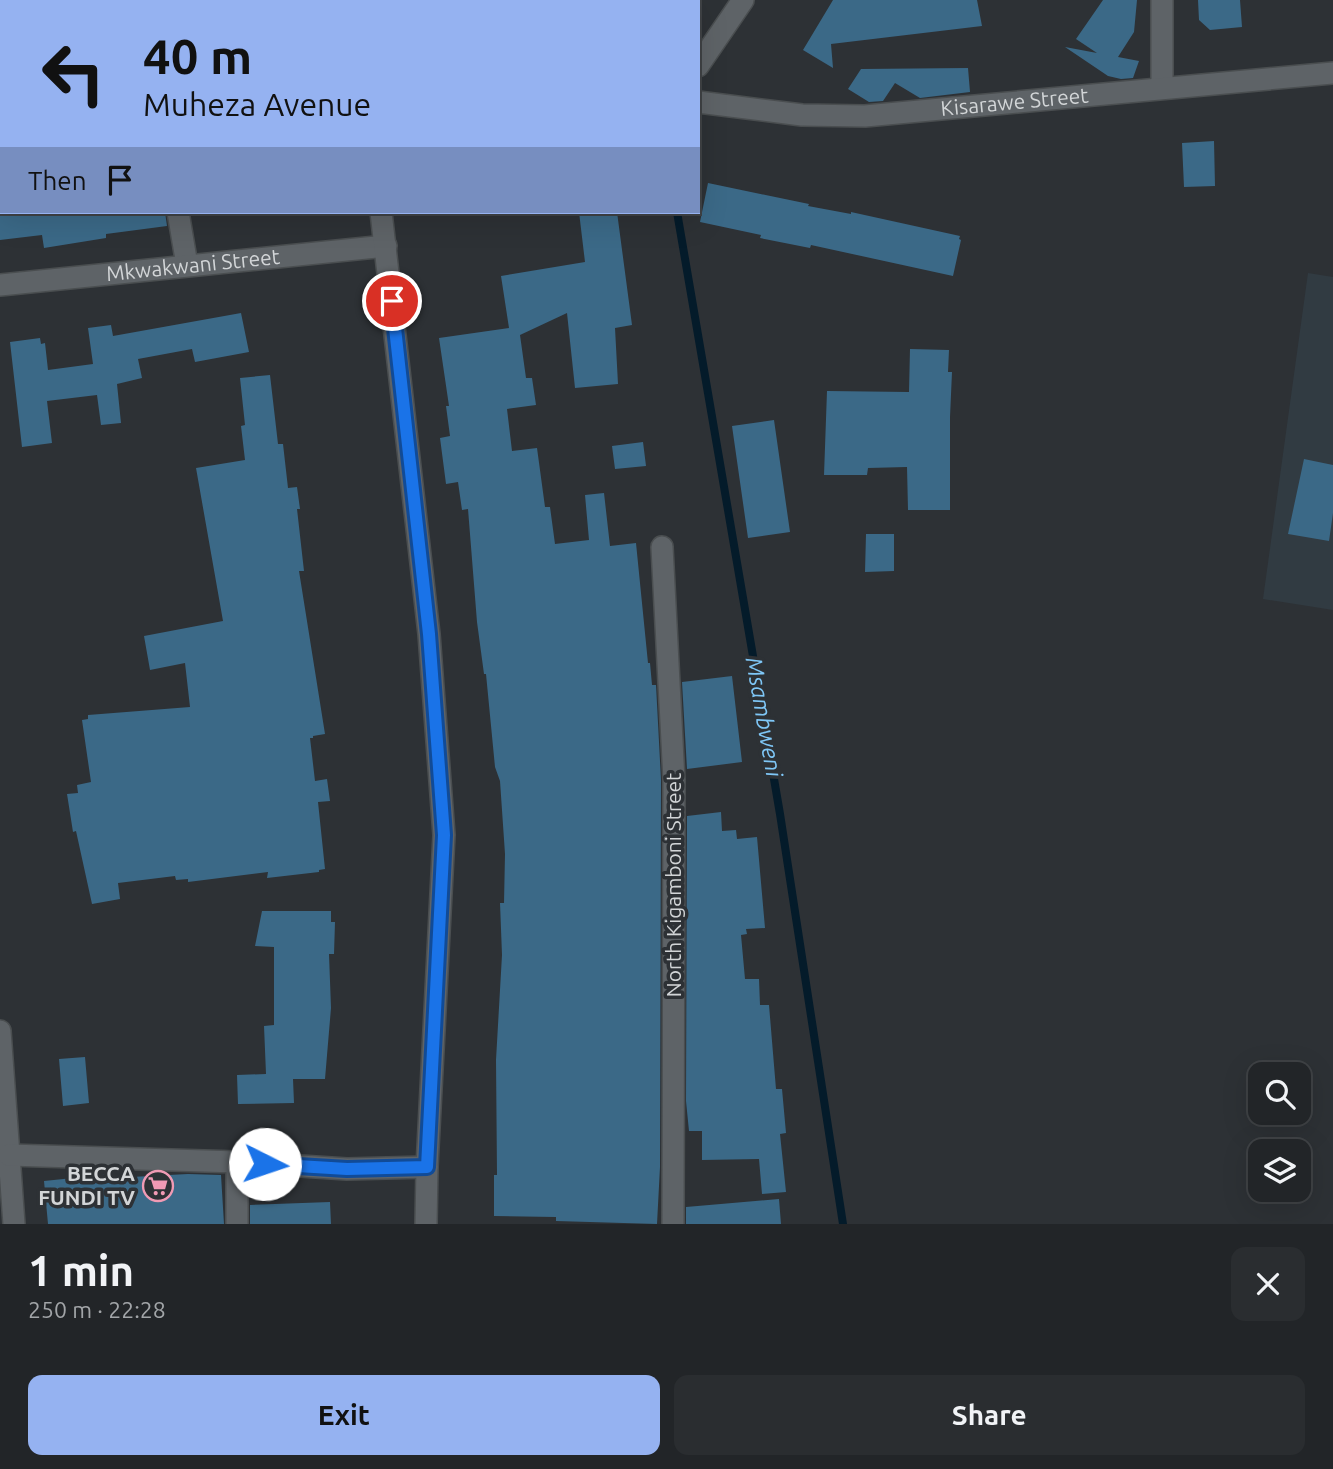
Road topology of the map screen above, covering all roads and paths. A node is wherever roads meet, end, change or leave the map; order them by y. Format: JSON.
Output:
{"nodes":[{"id":1,"x":743,"y":0,"type":"edge"},
{"id":2,"x":1162,"y":0,"type":"edge"},
{"id":3,"x":700,"y":63,"type":"edge"},
{"id":4,"x":1333,"y":72,"type":"edge"},
{"id":5,"x":1162,"y":87,"type":"junction"},
{"id":6,"x":700,"y":102,"type":"edge"},
{"id":7,"x":178,"y":214,"type":"edge"},
{"id":8,"x":381,"y":214,"type":"edge"},
{"id":9,"x":386,"y":246,"type":"junction"},
{"id":10,"x":187,"y":265,"type":"junction"},
{"id":11,"x":0,"y":285,"type":"edge"},
{"id":12,"x":662,"y":547,"type":"dead end"},
{"id":13,"x":0,"y":1031,"type":"edge"},
{"id":14,"x":9,"y":1155,"type":"junction"},
{"id":15,"x":237,"y":1162,"type":"junction"},
{"id":16,"x":427,"y":1167,"type":"junction"},
{"id":17,"x":13,"y":1224,"type":"edge"},
{"id":18,"x":237,"y":1224,"type":"edge"},
{"id":19,"x":426,"y":1224,"type":"edge"},
{"id":20,"x":673,"y":1224,"type":"edge"}],
"edges":[{"from":1,"to":3,"type":"street"},
{"from":2,"to":5,"type":"street"},
{"from":4,"to":5,"type":"street","name":"Kisarawe Street"},
{"from":5,"to":6,"type":"street","name":"Kisarawe Street"},
{"from":7,"to":10,"type":"street"},
{"from":8,"to":9,"type":"street"},
{"from":9,"to":10,"type":"street","name":"Mkwakwani Street"},
{"from":9,"to":16,"type":"street"},
{"from":10,"to":11,"type":"street","name":"Mkwakwani Street"},
{"from":12,"to":20,"type":"street","name":"North Kigamboni Street"},
{"from":13,"to":14,"type":"street"},
{"from":14,"to":15,"type":"street"},
{"from":14,"to":17,"type":"street"},
{"from":15,"to":16,"type":"street"},
{"from":15,"to":18,"type":"street"},
{"from":16,"to":19,"type":"street"}]}
